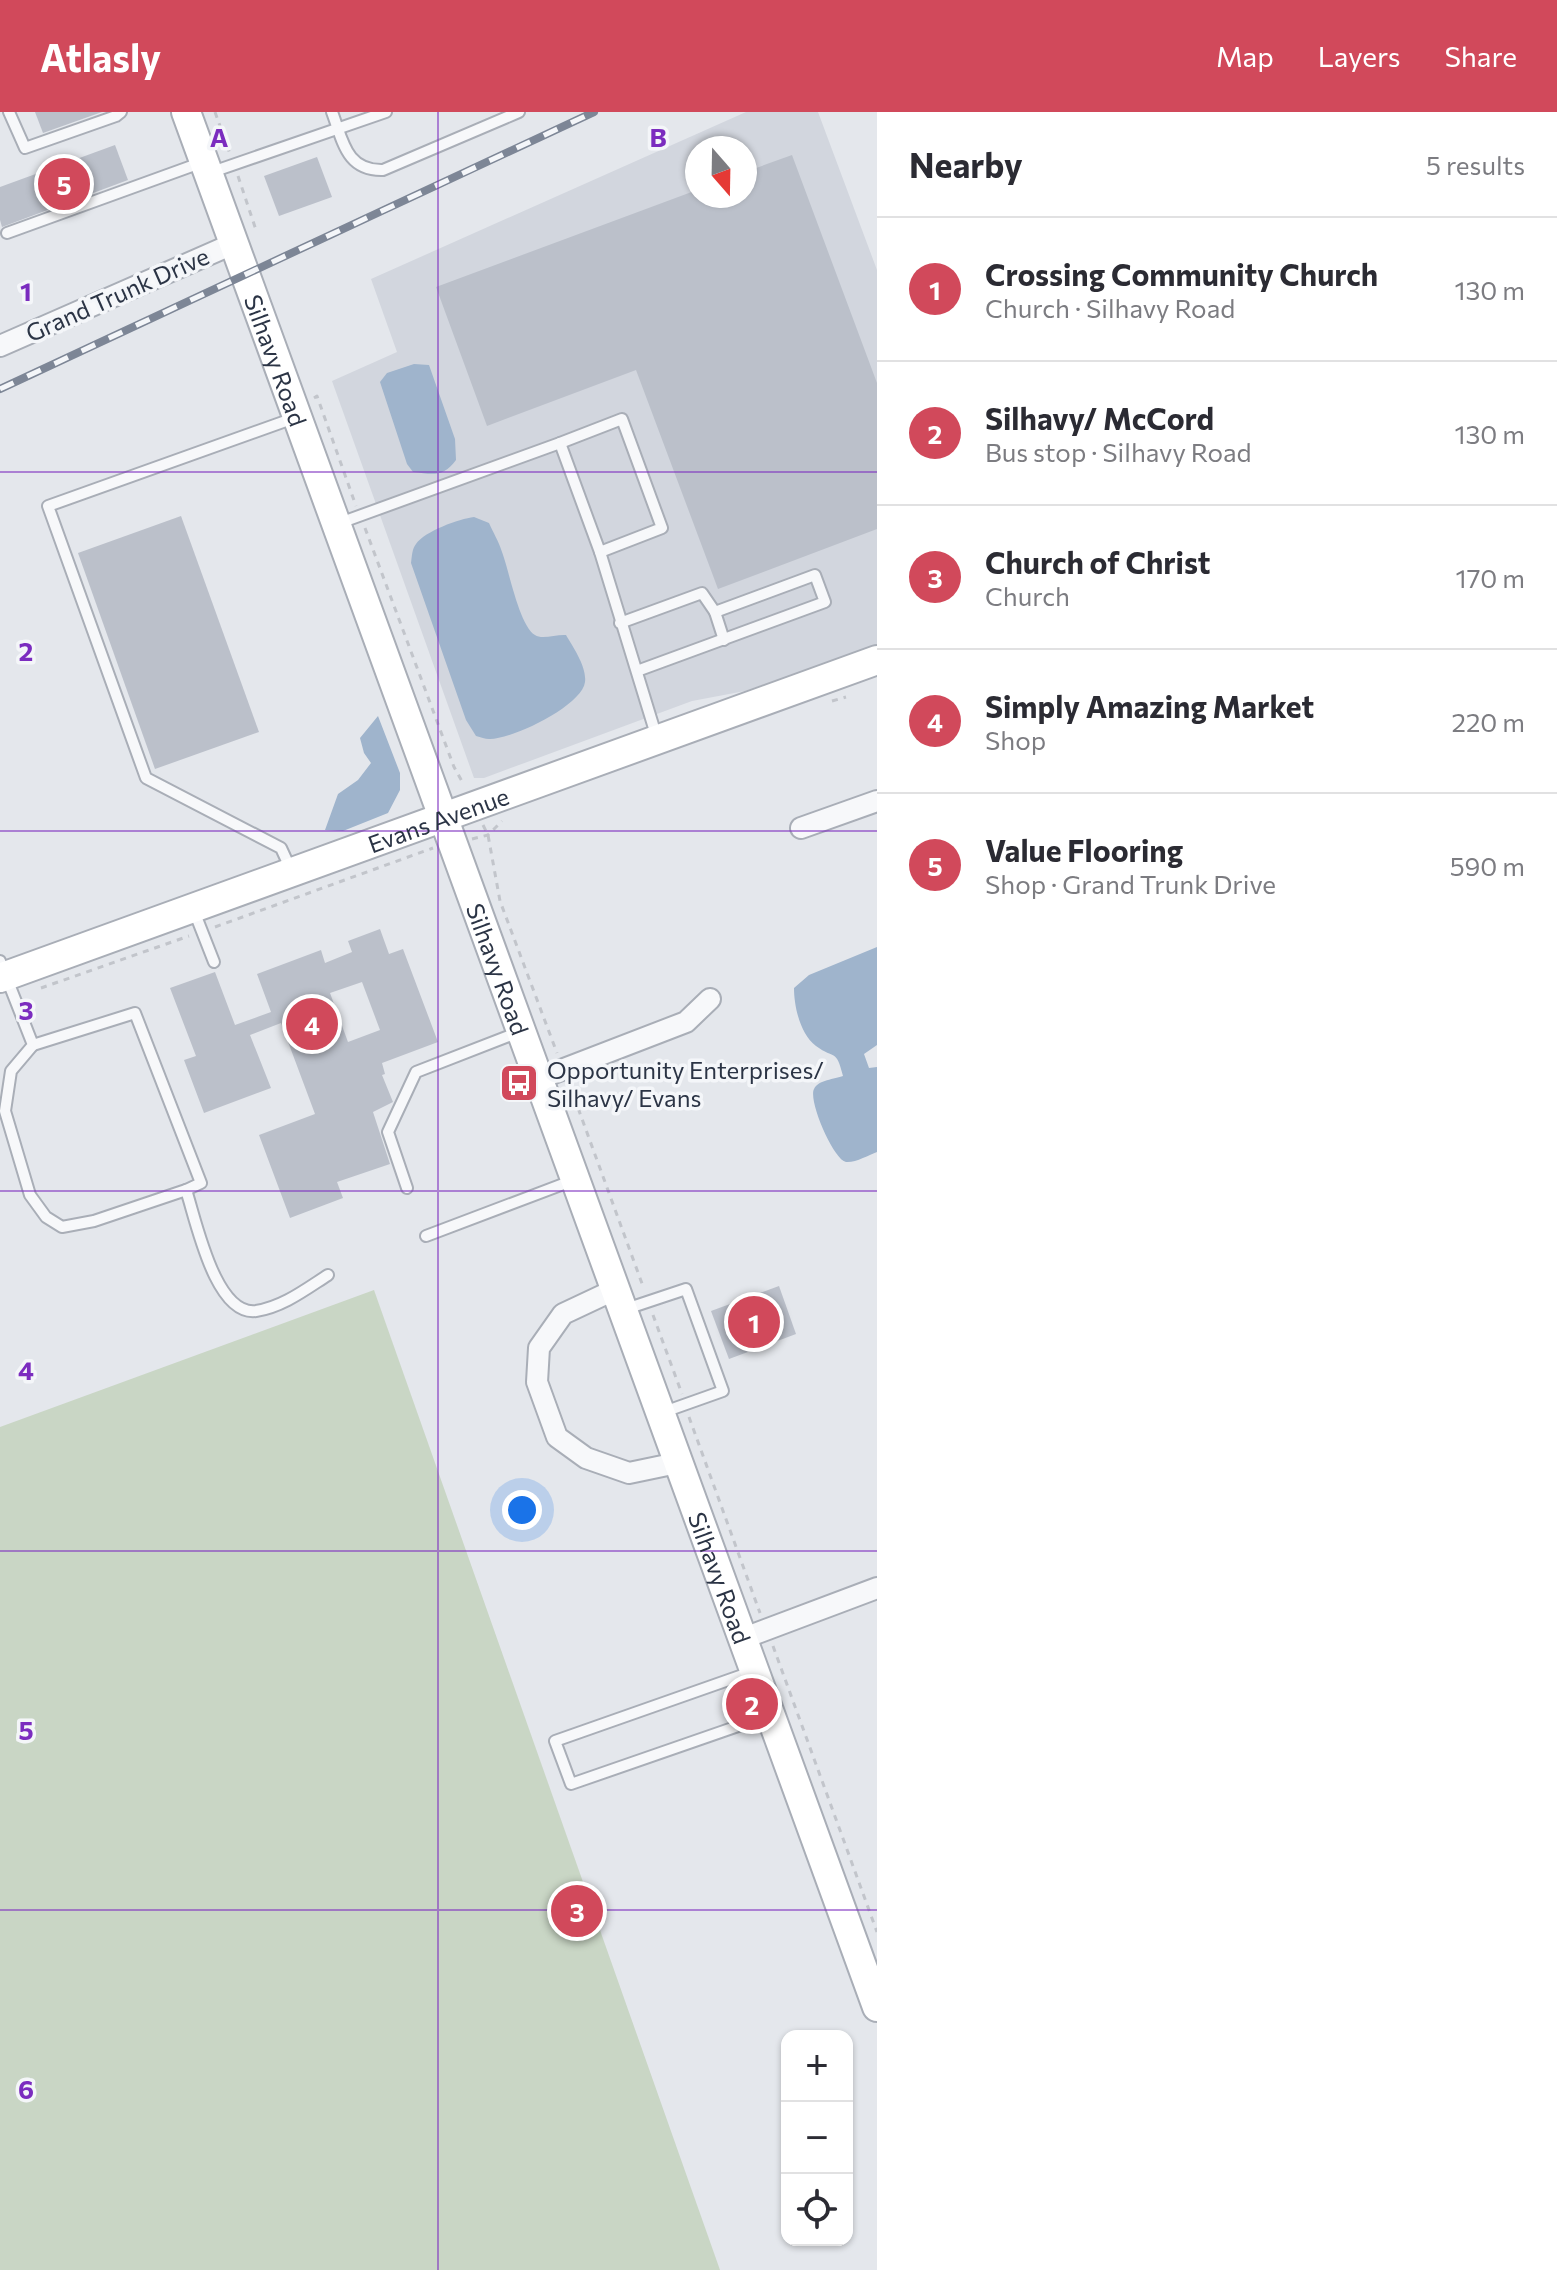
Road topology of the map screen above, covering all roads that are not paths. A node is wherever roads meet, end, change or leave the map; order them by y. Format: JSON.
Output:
{"nodes":[{"id":1,"x":9,"y":112,"type":"edge"},
{"id":2,"x":121,"y":112,"type":"edge"},
{"id":3,"x":186,"y":112,"type":"edge"},
{"id":4,"x":332,"y":112,"type":"edge"},
{"id":5,"x":386,"y":112,"type":"edge"},
{"id":6,"x":519,"y":112,"type":"edge"},
{"id":7,"x":339,"y":130,"type":"junction"},
{"id":8,"x":207,"y":167,"type":"junction"},
{"id":9,"x":7,"y":233,"type":"dead end"},
{"id":10,"x":235,"y":243,"type":"junction"},
{"id":11,"x":0,"y":346,"type":"edge"},
{"id":12,"x":298,"y":416,"type":"junction"},
{"id":13,"x":560,"y":443,"type":"junction"},
{"id":14,"x":349,"y":520,"type":"junction"},
{"id":15,"x":600,"y":552,"type":"junction"},
{"id":16,"x":715,"y":612,"type":"junction"},
{"id":17,"x":620,"y":623,"type":"junction"},
{"id":18,"x":724,"y":640,"type":"junction"},
{"id":19,"x":877,"y":660,"type":"edge"},
{"id":20,"x":637,"y":671,"type":"junction"},
{"id":21,"x":658,"y":739,"type":"junction"},
{"id":22,"x":877,"y":801,"type":"edge"},
{"id":23,"x":442,"y":818,"type":"junction"},
{"id":24,"x":801,"y":828,"type":"dead end"},
{"id":25,"x":292,"y":872,"type":"junction"},
{"id":26,"x":193,"y":908,"type":"junction"},
{"id":27,"x":214,"y":962,"type":"dead end"},
{"id":28,"x":2,"y":972,"type":"edge"},
{"id":29,"x":710,"y":999,"type":"dead end"},
{"id":30,"x":521,"y":1032,"type":"junction"},
{"id":31,"x":33,"y":1045,"type":"junction"},
{"id":32,"x":551,"y":1074,"type":"junction"},
{"id":33,"x":574,"y":1180,"type":"junction"},
{"id":34,"x":407,"y":1188,"type":"dead end"},
{"id":35,"x":186,"y":1190,"type":"junction"},
{"id":36,"x":426,"y":1236,"type":"dead end"},
{"id":37,"x":328,"y":1275,"type":"dead end"},
{"id":38,"x":628,"y":1301,"type":"junction"},
{"id":39,"x":672,"y":1409,"type":"junction"},
{"id":40,"x":677,"y":1463,"type":"junction"},
{"id":41,"x":877,"y":1588,"type":"edge"},
{"id":42,"x":755,"y":1634,"type":"junction"},
{"id":43,"x":755,"y":1670,"type":"junction"},
{"id":44,"x":771,"y":1714,"type":"junction"},
{"id":45,"x":871,"y":1974,"type":"edge"},
{"id":46,"x":877,"y":2007,"type":"edge"}],
"edges":[{"from":1,"to":2,"type":"lane"},
{"from":3,"to":8,"type":"street","name":"Silhavy Road"},
{"from":4,"to":7,"type":"lane"},
{"from":5,"to":7,"type":"lane"},
{"from":6,"to":7,"type":"lane"},
{"from":7,"to":8,"type":"lane"},
{"from":8,"to":9,"type":"lane"},
{"from":8,"to":10,"type":"street","name":"Silhavy Road"},
{"from":10,"to":11,"type":"street","name":"Grand Trunk Drive"},
{"from":10,"to":12,"type":"street","name":"Silhavy Road"},
{"from":12,"to":14,"type":"street","name":"Silhavy Road"},
{"from":12,"to":25,"type":"lane"},
{"from":13,"to":14,"type":"lane"},
{"from":13,"to":15,"type":"lane"},
{"from":13,"to":15,"type":"lane"},
{"from":14,"to":23,"type":"street","name":"Silhavy Road"},
{"from":15,"to":17,"type":"lane"},
{"from":16,"to":17,"type":"lane"},
{"from":16,"to":18,"type":"lane"},
{"from":16,"to":18,"type":"lane"},
{"from":17,"to":20,"type":"lane"},
{"from":18,"to":20,"type":"lane"},
{"from":19,"to":21,"type":"street","name":"Evans Avenue"},
{"from":20,"to":21,"type":"lane"},
{"from":21,"to":23,"type":"street","name":"Evans Avenue"},
{"from":22,"to":24,"type":"street"},
{"from":23,"to":25,"type":"street","name":"Evans Avenue"},
{"from":23,"to":30,"type":"street","name":"Silhavy Road"},
{"from":25,"to":26,"type":"street","name":"Evans Avenue"},
{"from":26,"to":27,"type":"lane"},
{"from":26,"to":28,"type":"street","name":"Evans Avenue"},
{"from":28,"to":31,"type":"lane"},
{"from":29,"to":32,"type":"street"},
{"from":30,"to":32,"type":"street","name":"Silhavy Road"},
{"from":30,"to":34,"type":"lane"},
{"from":31,"to":35,"type":"lane"},
{"from":31,"to":35,"type":"lane"},
{"from":32,"to":33,"type":"street","name":"Silhavy Road"},
{"from":33,"to":36,"type":"lane"},
{"from":33,"to":38,"type":"street","name":"Silhavy Road"},
{"from":35,"to":37,"type":"lane"},
{"from":38,"to":39,"type":"street","name":"Silhavy Road"},
{"from":38,"to":39,"type":"lane"},
{"from":38,"to":40,"type":"street"},
{"from":39,"to":40,"type":"street","name":"Silhavy Road"},
{"from":40,"to":42,"type":"street","name":"Silhavy Road"},
{"from":41,"to":42,"type":"street"},
{"from":42,"to":43,"type":"street","name":"Silhavy Road"},
{"from":43,"to":44,"type":"street","name":"Silhavy Road"},
{"from":43,"to":44,"type":"lane"},
{"from":44,"to":45,"type":"street","name":"Silhavy Road"},
{"from":45,"to":46,"type":"street","name":"Silhavy Road"}]}
